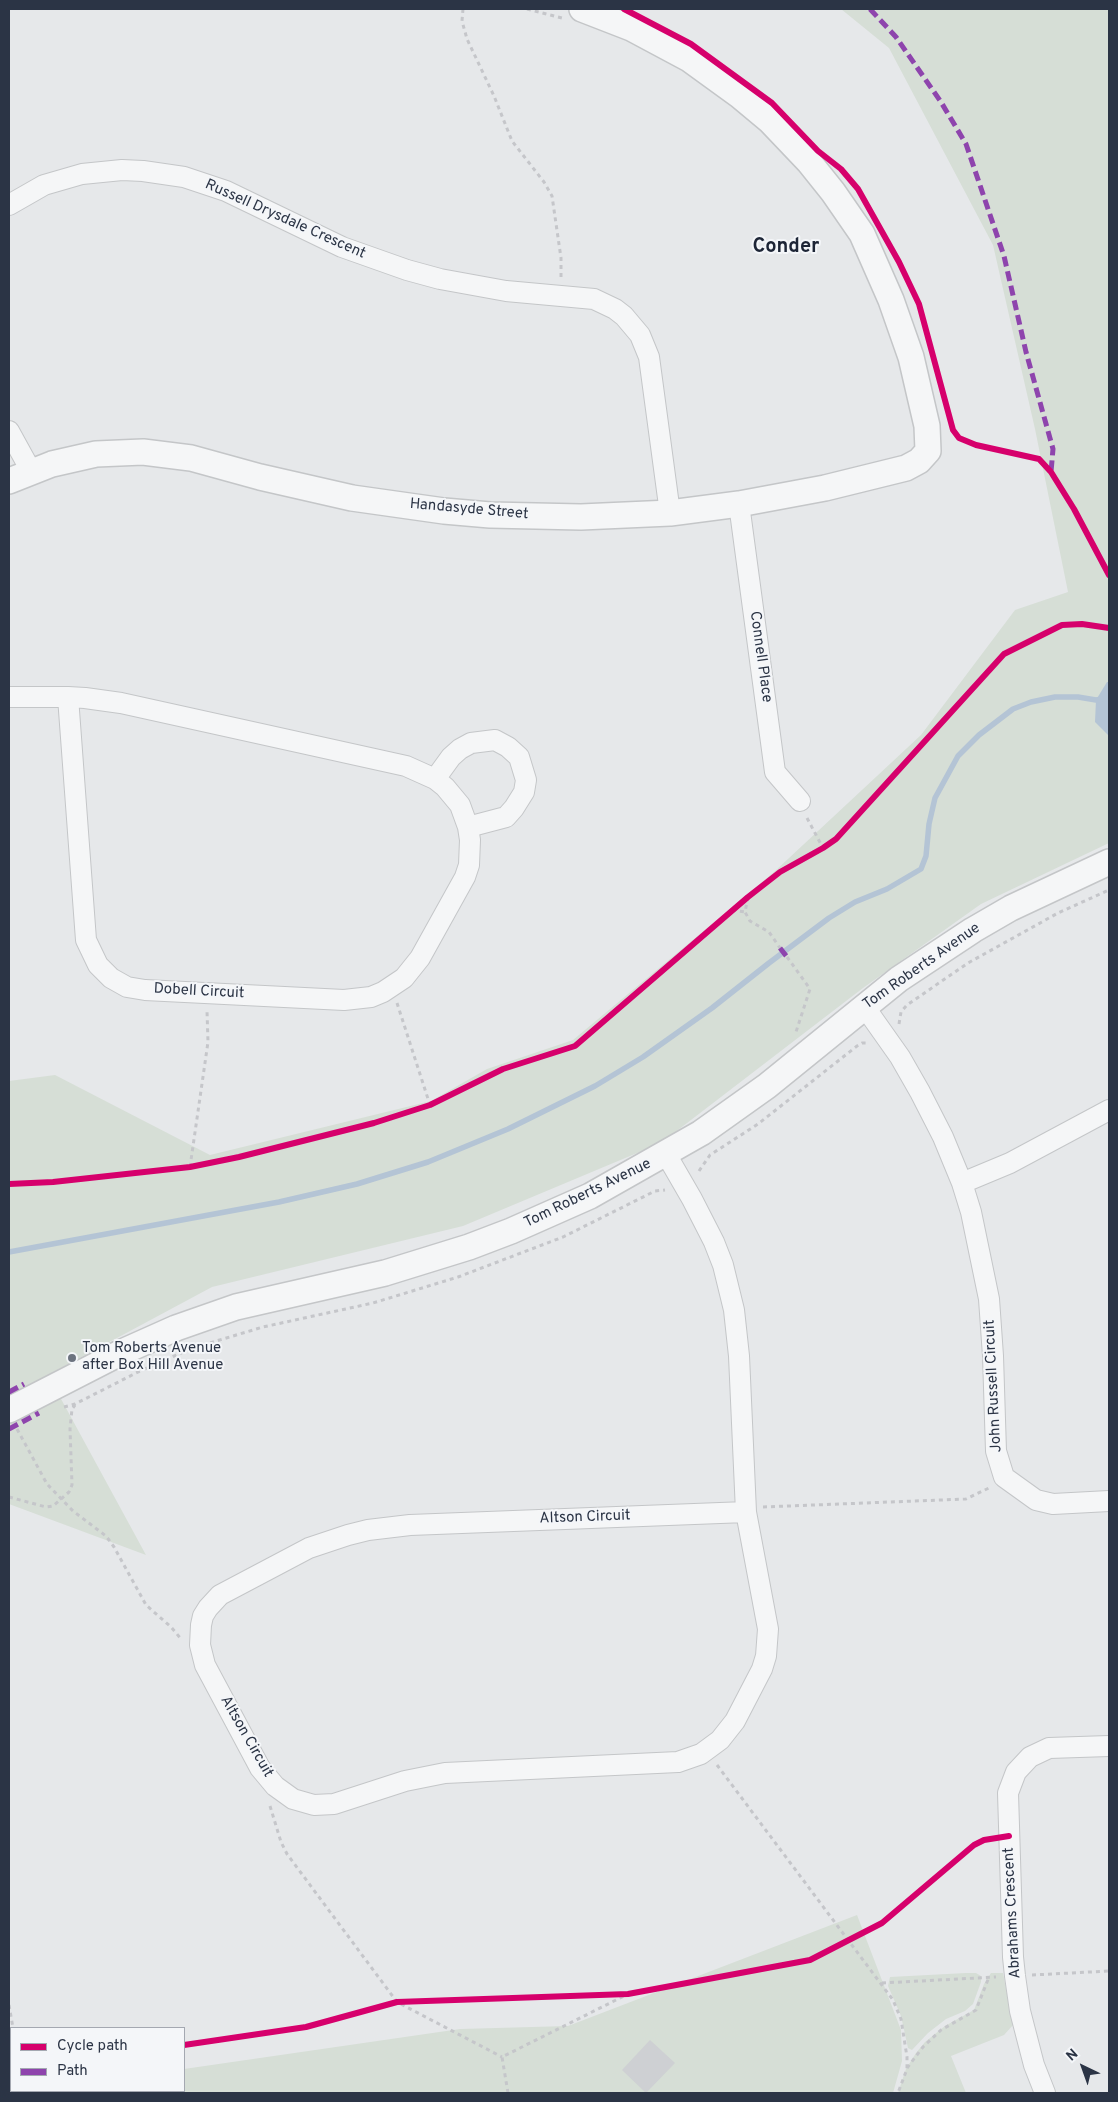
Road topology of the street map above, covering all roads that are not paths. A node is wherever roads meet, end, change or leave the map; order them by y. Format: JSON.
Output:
{"nodes":[{"id":1,"x":575,"y":14,"type":"edge"},
{"id":2,"x":9,"y":205,"type":"edge"},
{"id":3,"x":9,"y":431,"type":"edge"},
{"id":4,"x":20,"y":476,"type":"edge"},
{"id":5,"x":739,"y":504,"type":"junction"},
{"id":6,"x":670,"y":512,"type":"junction"},
{"id":7,"x":9,"y":697,"type":"edge"},
{"id":8,"x":68,"y":697,"type":"junction"},
{"id":9,"x":436,"y":779,"type":"junction"},
{"id":10,"x":800,"y":801,"type":"road end"},
{"id":11,"x":468,"y":827,"type":"junction"},
{"id":12,"x":1109,"y":862,"type":"edge"},
{"id":13,"x":864,"y":1006,"type":"junction"},
{"id":14,"x":1109,"y":1110,"type":"edge"},
{"id":15,"x":666,"y":1154,"type":"junction"},
{"id":16,"x":962,"y":1184,"type":"junction"},
{"id":17,"x":9,"y":1410,"type":"edge"},
{"id":18,"x":1109,"y":1501,"type":"edge"},
{"id":19,"x":746,"y":1512,"type":"junction"},
{"id":20,"x":1109,"y":1746,"type":"edge"},
{"id":21,"x":1045,"y":2093,"type":"edge"}],
"edges":[{"from":1,"to":5,"type":"street","name":"Handasyde Street"},
{"from":2,"to":6,"type":"street","name":"Russell Drysdale Crescent"},
{"from":3,"to":4,"type":"street"},
{"from":4,"to":6,"type":"street","name":"Handasyde Street"},
{"from":5,"to":6,"type":"street","name":"Handasyde Street"},
{"from":5,"to":10,"type":"street","name":"Connell Place"},
{"from":7,"to":8,"type":"street","name":"Dobell Circuit"},
{"from":8,"to":9,"type":"street","name":"Dobell Circuit"},
{"from":8,"to":11,"type":"street","name":"Dobell Circuit"},
{"from":9,"to":11,"type":"street","name":"Dobell Circuit"},
{"from":9,"to":11,"type":"street"},
{"from":12,"to":13,"type":"street","name":"Tom Roberts Avenue"},
{"from":13,"to":15,"type":"street","name":"Tom Roberts Avenue"},
{"from":13,"to":16,"type":"street","name":"John Russell Circuit"},
{"from":14,"to":16,"type":"street"},
{"from":15,"to":17,"type":"street","name":"Tom Roberts Avenue"},
{"from":15,"to":19,"type":"street","name":"Altson Circuit"},
{"from":16,"to":18,"type":"street","name":"John Russell Circuit"},
{"from":19,"to":19,"type":"street","name":"Altson Circuit"},
{"from":20,"to":21,"type":"street","name":"Abrahams Crescent"}]}
